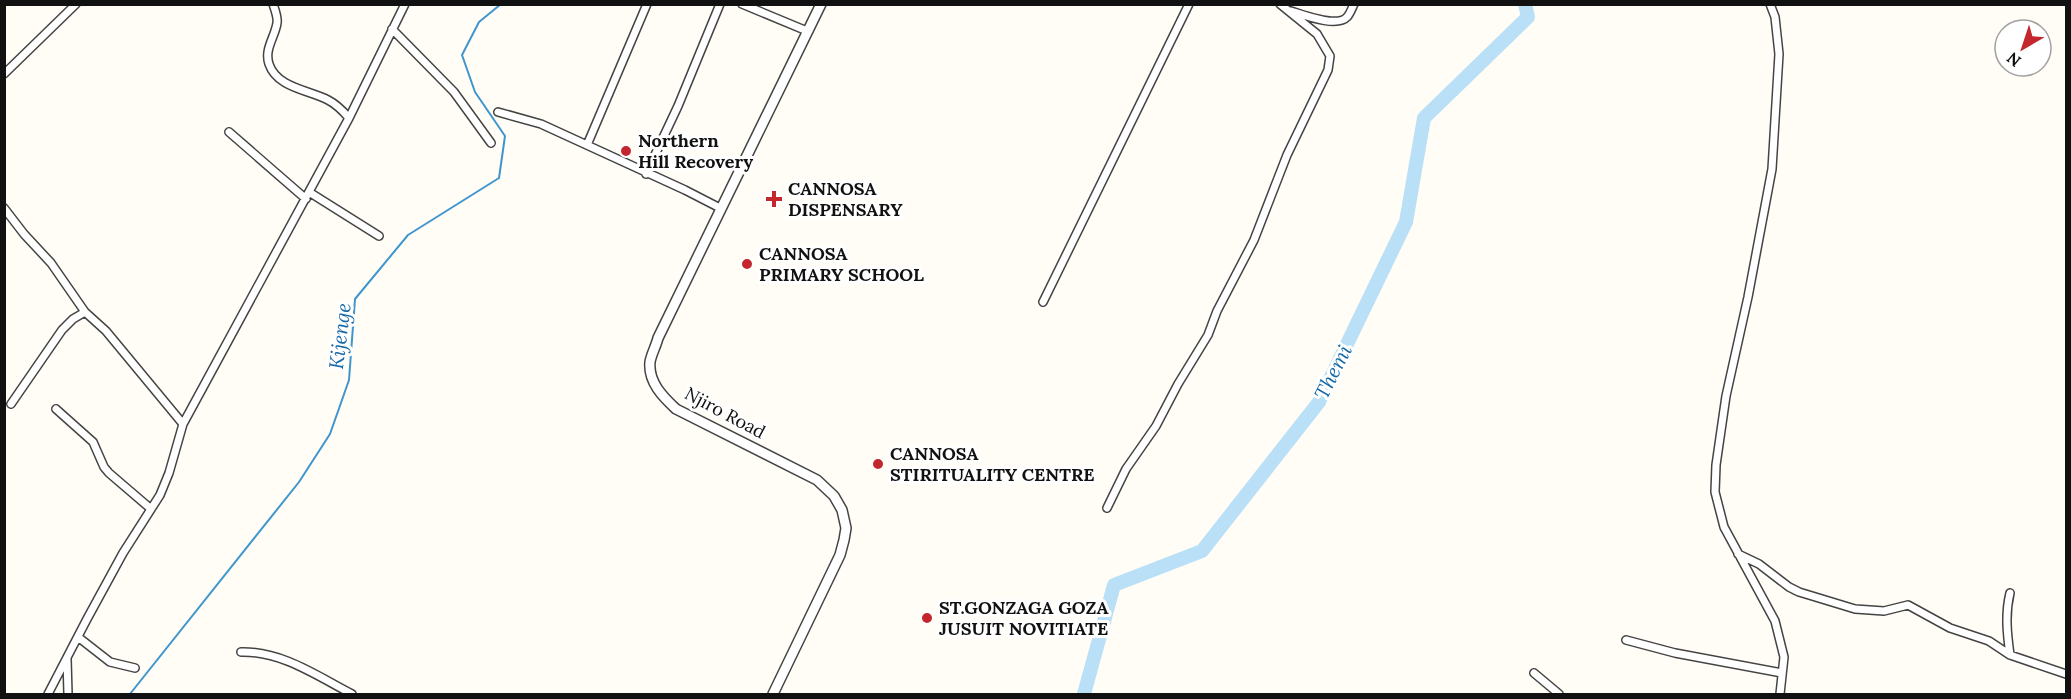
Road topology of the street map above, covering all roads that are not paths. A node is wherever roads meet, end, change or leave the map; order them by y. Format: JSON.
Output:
{"nodes":[{"id":1,"x":76,"y":4,"type":"edge"},
{"id":2,"x":273,"y":4,"type":"edge"},
{"id":3,"x":405,"y":4,"type":"edge"},
{"id":4,"x":647,"y":4,"type":"edge"},
{"id":5,"x":720,"y":4,"type":"edge"},
{"id":6,"x":742,"y":4,"type":"edge"},
{"id":7,"x":821,"y":4,"type":"edge"},
{"id":8,"x":1189,"y":4,"type":"edge"},
{"id":9,"x":1354,"y":4,"type":"edge"},
{"id":10,"x":1770,"y":4,"type":"edge"},
{"id":11,"x":1283,"y":7,"type":"edge"},
{"id":12,"x":392,"y":29,"type":"junction"},
{"id":13,"x":807,"y":31,"type":"junction"},
{"id":14,"x":4,"y":74,"type":"edge"},
{"id":15,"x":498,"y":112,"type":"dead end"},
{"id":16,"x":349,"y":118,"type":"junction"},
{"id":17,"x":229,"y":132,"type":"dead end"},
{"id":18,"x":491,"y":143,"type":"dead end"},
{"id":19,"x":587,"y":145,"type":"junction"},
{"id":20,"x":646,"y":174,"type":"junction"},
{"id":21,"x":308,"y":196,"type":"junction"},
{"id":22,"x":4,"y":208,"type":"edge"},
{"id":23,"x":720,"y":208,"type":"junction"},
{"id":24,"x":379,"y":236,"type":"dead end"},
{"id":25,"x":1043,"y":302,"type":"dead end"},
{"id":26,"x":85,"y":312,"type":"junction"},
{"id":27,"x":11,"y":404,"type":"dead end"},
{"id":28,"x":56,"y":409,"type":"dead end"},
{"id":29,"x":183,"y":424,"type":"junction"},
{"id":30,"x":1107,"y":508,"type":"dead end"},
{"id":31,"x":151,"y":509,"type":"junction"},
{"id":32,"x":1738,"y":554,"type":"junction"},
{"id":33,"x":2010,"y":593,"type":"dead end"},
{"id":34,"x":78,"y":637,"type":"junction"},
{"id":35,"x":1626,"y":640,"type":"dead end"},
{"id":36,"x":241,"y":652,"type":"dead end"},
{"id":37,"x":2010,"y":655,"type":"junction"},
{"id":38,"x":67,"y":659,"type":"junction"},
{"id":39,"x":135,"y":668,"type":"dead end"},
{"id":40,"x":1782,"y":673,"type":"junction"},
{"id":41,"x":1534,"y":674,"type":"dead end"},
{"id":42,"x":2067,"y":674,"type":"edge"},
{"id":43,"x":48,"y":694,"type":"edge"},
{"id":44,"x":68,"y":694,"type":"edge"},
{"id":45,"x":352,"y":694,"type":"edge"},
{"id":46,"x":773,"y":694,"type":"edge"},
{"id":47,"x":1559,"y":694,"type":"edge"},
{"id":48,"x":1780,"y":694,"type":"edge"}],
"edges":[{"from":1,"to":14,"type":"street"},
{"from":2,"to":16,"type":"street"},
{"from":3,"to":12,"type":"street"},
{"from":4,"to":19,"type":"street"},
{"from":5,"to":20,"type":"street"},
{"from":6,"to":13,"type":"street"},
{"from":7,"to":13,"type":"street","name":"Njiro Road"},
{"from":8,"to":25,"type":"street"},
{"from":9,"to":11,"type":"street"},
{"from":10,"to":32,"type":"street"},
{"from":11,"to":30,"type":"street"},
{"from":12,"to":16,"type":"street"},
{"from":12,"to":18,"type":"street"},
{"from":13,"to":23,"type":"street","name":"Njiro Road"},
{"from":15,"to":19,"type":"street"},
{"from":16,"to":21,"type":"street"},
{"from":17,"to":21,"type":"street"},
{"from":19,"to":20,"type":"street"},
{"from":20,"to":23,"type":"street"},
{"from":21,"to":24,"type":"street"},
{"from":21,"to":29,"type":"street"},
{"from":22,"to":26,"type":"street"},
{"from":23,"to":46,"type":"street","name":"Njiro Road"},
{"from":26,"to":27,"type":"street"},
{"from":26,"to":29,"type":"street"},
{"from":28,"to":31,"type":"street"},
{"from":29,"to":31,"type":"street"},
{"from":31,"to":34,"type":"street"},
{"from":32,"to":37,"type":"street"},
{"from":32,"to":40,"type":"street"},
{"from":33,"to":37,"type":"street"},
{"from":34,"to":38,"type":"street"},
{"from":34,"to":39,"type":"street"},
{"from":35,"to":40,"type":"street"},
{"from":36,"to":45,"type":"street"},
{"from":37,"to":42,"type":"street"},
{"from":38,"to":43,"type":"street"},
{"from":38,"to":44,"type":"street"},
{"from":40,"to":48,"type":"street"},
{"from":41,"to":47,"type":"street"}]}
